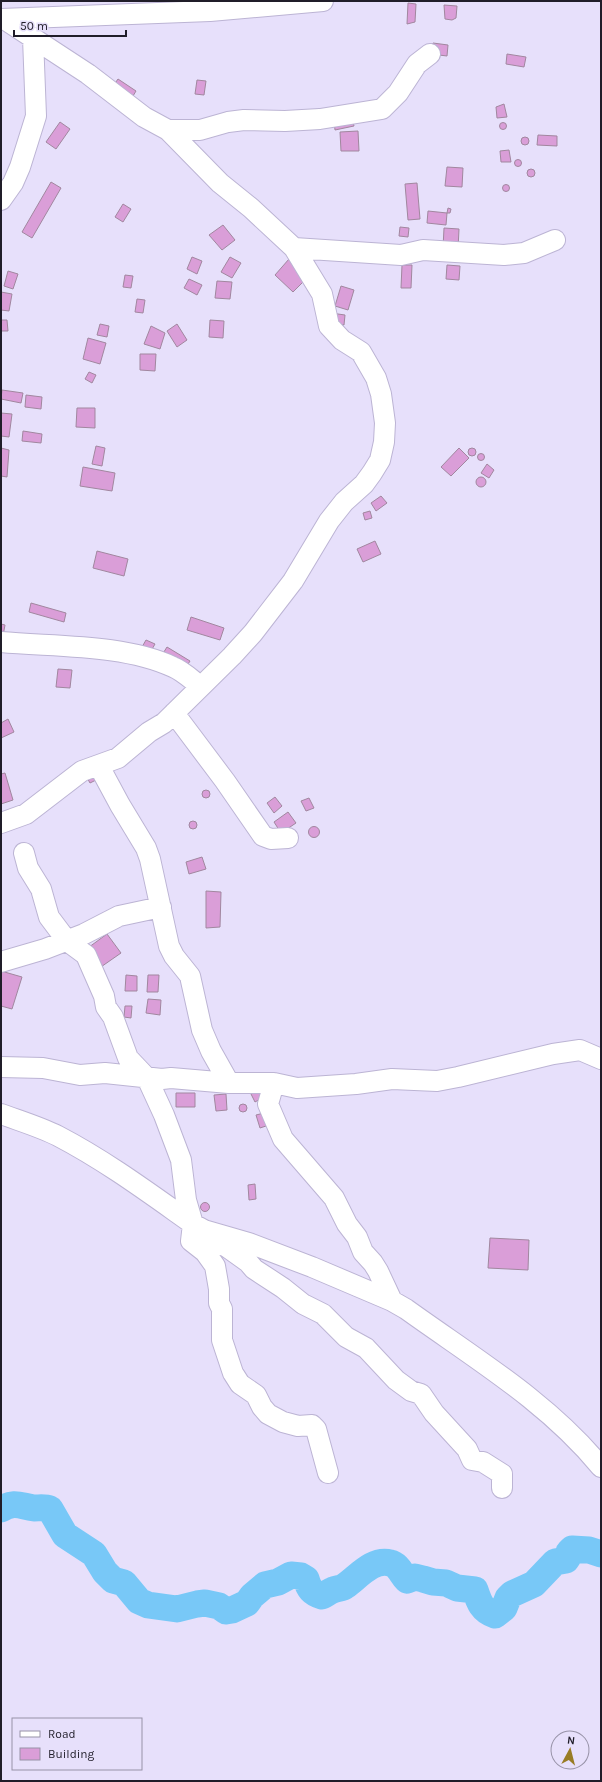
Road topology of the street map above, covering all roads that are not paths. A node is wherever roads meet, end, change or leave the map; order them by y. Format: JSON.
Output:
{"nodes":[{"id":1,"x":323,"y":1,"type":"edge"},
{"id":2,"x":3,"y":19,"type":"edge"},
{"id":3,"x":33,"y":38,"type":"junction"},
{"id":4,"x":430,"y":54,"type":"dead end"},
{"id":5,"x":168,"y":130,"type":"junction"},
{"id":6,"x":1,"y":200,"type":"edge"},
{"id":7,"x":555,"y":240,"type":"dead end"},
{"id":8,"x":294,"y":248,"type":"junction"},
{"id":9,"x":1,"y":642,"type":"edge"},
{"id":10,"x":200,"y":686,"type":"junction"},
{"id":11,"x":174,"y":713,"type":"junction"},
{"id":12,"x":99,"y":766,"type":"junction"},
{"id":13,"x":1,"y":823,"type":"edge"},
{"id":14,"x":288,"y":838,"type":"dead end"},
{"id":15,"x":24,"y":853,"type":"dead end"},
{"id":16,"x":161,"y":907,"type":"junction"},
{"id":17,"x":67,"y":941,"type":"junction"},
{"id":18,"x":1,"y":962,"type":"edge"},
{"id":19,"x":601,"y":1059,"type":"edge"},
{"id":20,"x":1,"y":1067,"type":"edge"},
{"id":21,"x":147,"y":1078,"type":"junction"},
{"id":22,"x":229,"y":1083,"type":"junction"},
{"id":23,"x":274,"y":1084,"type":"junction"},
{"id":24,"x":1,"y":1114,"type":"edge"},
{"id":25,"x":193,"y":1224,"type":"junction"},
{"id":26,"x":392,"y":1301,"type":"junction"},
{"id":27,"x":601,"y":1468,"type":"edge"},
{"id":28,"x":328,"y":1473,"type":"dead end"},
{"id":29,"x":502,"y":1488,"type":"dead end"}],
"edges":[{"from":1,"to":2,"type":"street"},
{"from":2,"to":3,"type":"street"},
{"from":3,"to":5,"type":"street"},
{"from":3,"to":6,"type":"street"},
{"from":4,"to":5,"type":"street"},
{"from":5,"to":8,"type":"street"},
{"from":7,"to":8,"type":"street"},
{"from":8,"to":10,"type":"street"},
{"from":9,"to":10,"type":"street"},
{"from":10,"to":11,"type":"street"},
{"from":11,"to":12,"type":"street"},
{"from":11,"to":14,"type":"street"},
{"from":12,"to":13,"type":"street"},
{"from":12,"to":16,"type":"street"},
{"from":15,"to":17,"type":"street"},
{"from":16,"to":17,"type":"street"},
{"from":16,"to":22,"type":"street"},
{"from":17,"to":18,"type":"street"},
{"from":17,"to":21,"type":"street"},
{"from":19,"to":23,"type":"street"},
{"from":20,"to":21,"type":"street"},
{"from":21,"to":22,"type":"street"},
{"from":21,"to":25,"type":"street"},
{"from":22,"to":23,"type":"street"},
{"from":23,"to":26,"type":"street"},
{"from":24,"to":25,"type":"street"},
{"from":25,"to":26,"type":"street"},
{"from":25,"to":28,"type":"street"},
{"from":25,"to":29,"type":"street"},
{"from":26,"to":27,"type":"street"}]}
